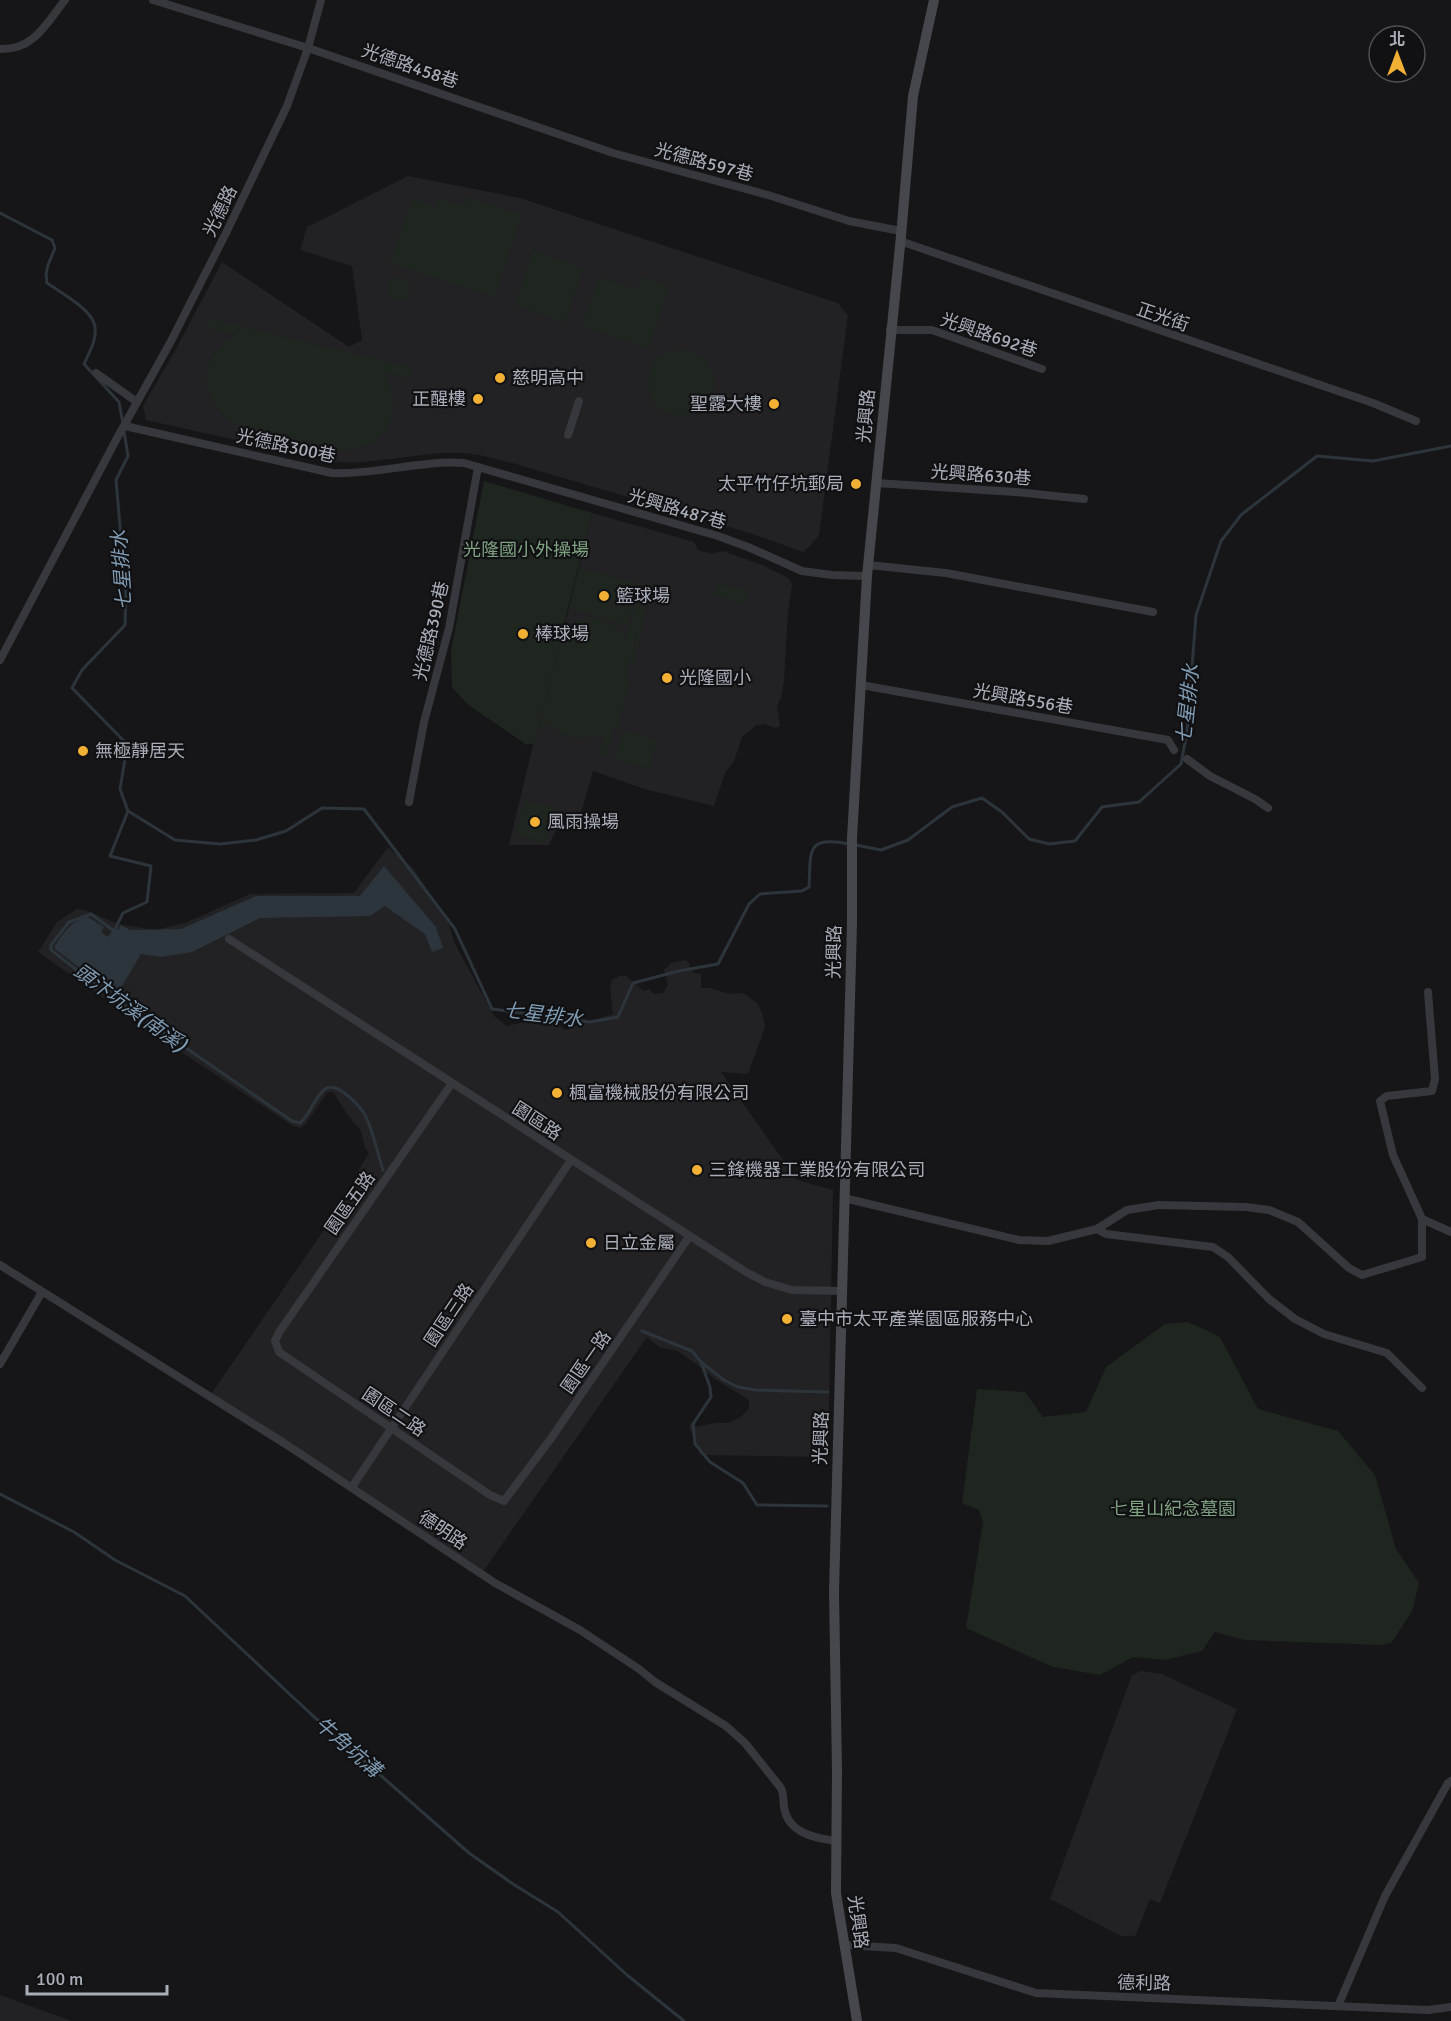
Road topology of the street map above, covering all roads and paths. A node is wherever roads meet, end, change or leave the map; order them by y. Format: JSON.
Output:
{"nodes":[{"id":1,"x":65,"y":0,"type":"edge"},
{"id":2,"x":153,"y":0,"type":"edge"},
{"id":3,"x":321,"y":0,"type":"edge"},
{"id":4,"x":934,"y":0,"type":"edge"},
{"id":5,"x":309,"y":48,"type":"junction"},
{"id":6,"x":0,"y":49,"type":"edge"},
{"id":7,"x":502,"y":113,"type":"joint"},
{"id":8,"x":900,"y":236,"type":"junction"},
{"id":9,"x":890,"y":330,"type":"junction"},
{"id":10,"x":1042,"y":369,"type":"dead end"},
{"id":11,"x":96,"y":373,"type":"dead end"},
{"id":12,"x":579,"y":401,"type":"dead end"},
{"id":13,"x":137,"y":402,"type":"junction"},
{"id":14,"x":1416,"y":421,"type":"dead end"},
{"id":15,"x":125,"y":426,"type":"junction"},
{"id":16,"x":568,"y":435,"type":"dead end"},
{"id":17,"x":478,"y":467,"type":"junction"},
{"id":18,"x":876,"y":483,"type":"junction"},
{"id":19,"x":1084,"y":499,"type":"dead end"},
{"id":20,"x":868,"y":570,"type":"junction"},
{"id":21,"x":1153,"y":612,"type":"dead end"},
{"id":22,"x":0,"y":660,"type":"edge"},
{"id":23,"x":861,"y":685,"type":"junction"},
{"id":24,"x":1174,"y":750,"type":"dead end"},
{"id":25,"x":1187,"y":759,"type":"dead end"},
{"id":26,"x":409,"y":802,"type":"dead end"},
{"id":27,"x":1268,"y":808,"type":"dead end"},
{"id":28,"x":229,"y":939,"type":"dead end"},
{"id":29,"x":1428,"y":992,"type":"dead end"},
{"id":30,"x":452,"y":1083,"type":"junction"},
{"id":31,"x":571,"y":1160,"type":"junction"},
{"id":32,"x":844,"y":1197,"type":"junction"},
{"id":33,"x":1422,"y":1219,"type":"junction"},
{"id":34,"x":1098,"y":1229,"type":"junction"},
{"id":35,"x":1451,"y":1232,"type":"edge"},
{"id":36,"x":689,"y":1237,"type":"junction"},
{"id":37,"x":0,"y":1265,"type":"edge"},
{"id":38,"x":842,"y":1291,"type":"junction"},
{"id":39,"x":42,"y":1292,"type":"junction"},
{"id":40,"x":275,"y":1341,"type":"joint"},
{"id":41,"x":0,"y":1364,"type":"edge"},
{"id":42,"x":1422,"y":1388,"type":"dead end"},
{"id":43,"x":392,"y":1429,"type":"junction"},
{"id":44,"x":352,"y":1487,"type":"junction"},
{"id":45,"x":504,"y":1501,"type":"joint"},
{"id":46,"x":1451,"y":1780,"type":"edge"},
{"id":47,"x":836,"y":1841,"type":"junction"},
{"id":48,"x":844,"y":1944,"type":"junction"},
{"id":49,"x":1338,"y":2006,"type":"junction"},
{"id":50,"x":1451,"y":2007,"type":"edge"},
{"id":51,"x":857,"y":2021,"type":"edge"}],
"edges":[{"from":1,"to":6,"type":"street"},
{"from":2,"to":5,"type":"street","name":"光德路458巷"},
{"from":3,"to":5,"type":"street","name":"光德路"},
{"from":4,"to":8,"type":"main road","name":"光興路"},
{"from":5,"to":7,"type":"street","name":"光德路458巷"},
{"from":5,"to":13,"type":"street","name":"光德路"},
{"from":7,"to":8,"type":"street","name":"光德路597巷"},
{"from":8,"to":9,"type":"main road","name":"光興路"},
{"from":8,"to":14,"type":"street","name":"正光街"},
{"from":9,"to":10,"type":"street","name":"光興路692巷"},
{"from":9,"to":18,"type":"main road","name":"光興路"},
{"from":11,"to":13,"type":"street"},
{"from":12,"to":16,"type":"street"},
{"from":13,"to":15,"type":"street","name":"光德路"},
{"from":15,"to":17,"type":"street","name":"光德路300巷"},
{"from":15,"to":22,"type":"street","name":"光德路"},
{"from":17,"to":20,"type":"street","name":"光興路487巷"},
{"from":17,"to":26,"type":"street","name":"光德路390巷"},
{"from":18,"to":19,"type":"street","name":"光興路630巷"},
{"from":18,"to":20,"type":"main road","name":"光興路"},
{"from":20,"to":21,"type":"street","name":"光興路487巷"},
{"from":20,"to":23,"type":"main road","name":"光興路"},
{"from":23,"to":24,"type":"street","name":"光興路556巷"},
{"from":23,"to":32,"type":"main road","name":"光興路"},
{"from":25,"to":27,"type":"street"},
{"from":28,"to":30,"type":"street","name":"園區路"},
{"from":29,"to":33,"type":"street"},
{"from":30,"to":31,"type":"street","name":"園區路"},
{"from":30,"to":40,"type":"street","name":"園區五路"},
{"from":31,"to":36,"type":"street","name":"園區路"},
{"from":31,"to":43,"type":"street","name":"園區三路"},
{"from":32,"to":34,"type":"street"},
{"from":32,"to":38,"type":"main road","name":"光興路"},
{"from":33,"to":34,"type":"street"},
{"from":33,"to":35,"type":"street"},
{"from":34,"to":42,"type":"street"},
{"from":36,"to":38,"type":"street","name":"園區路"},
{"from":36,"to":45,"type":"street","name":"園區一路"},
{"from":37,"to":39,"type":"street","name":"德明路"},
{"from":38,"to":47,"type":"main road","name":"光興路"},
{"from":39,"to":41,"type":"street"},
{"from":39,"to":44,"type":"street","name":"德明路"},
{"from":40,"to":43,"type":"street","name":"園區二路"},
{"from":43,"to":44,"type":"street","name":"園區三路"},
{"from":43,"to":45,"type":"street","name":"園區二路"},
{"from":44,"to":47,"type":"street","name":"德明路"},
{"from":46,"to":49,"type":"street"},
{"from":47,"to":48,"type":"main road","name":"光興路"},
{"from":48,"to":49,"type":"street","name":"德利路"},
{"from":48,"to":51,"type":"main road","name":"光興路"},
{"from":49,"to":50,"type":"street","name":"德利路"}]}
